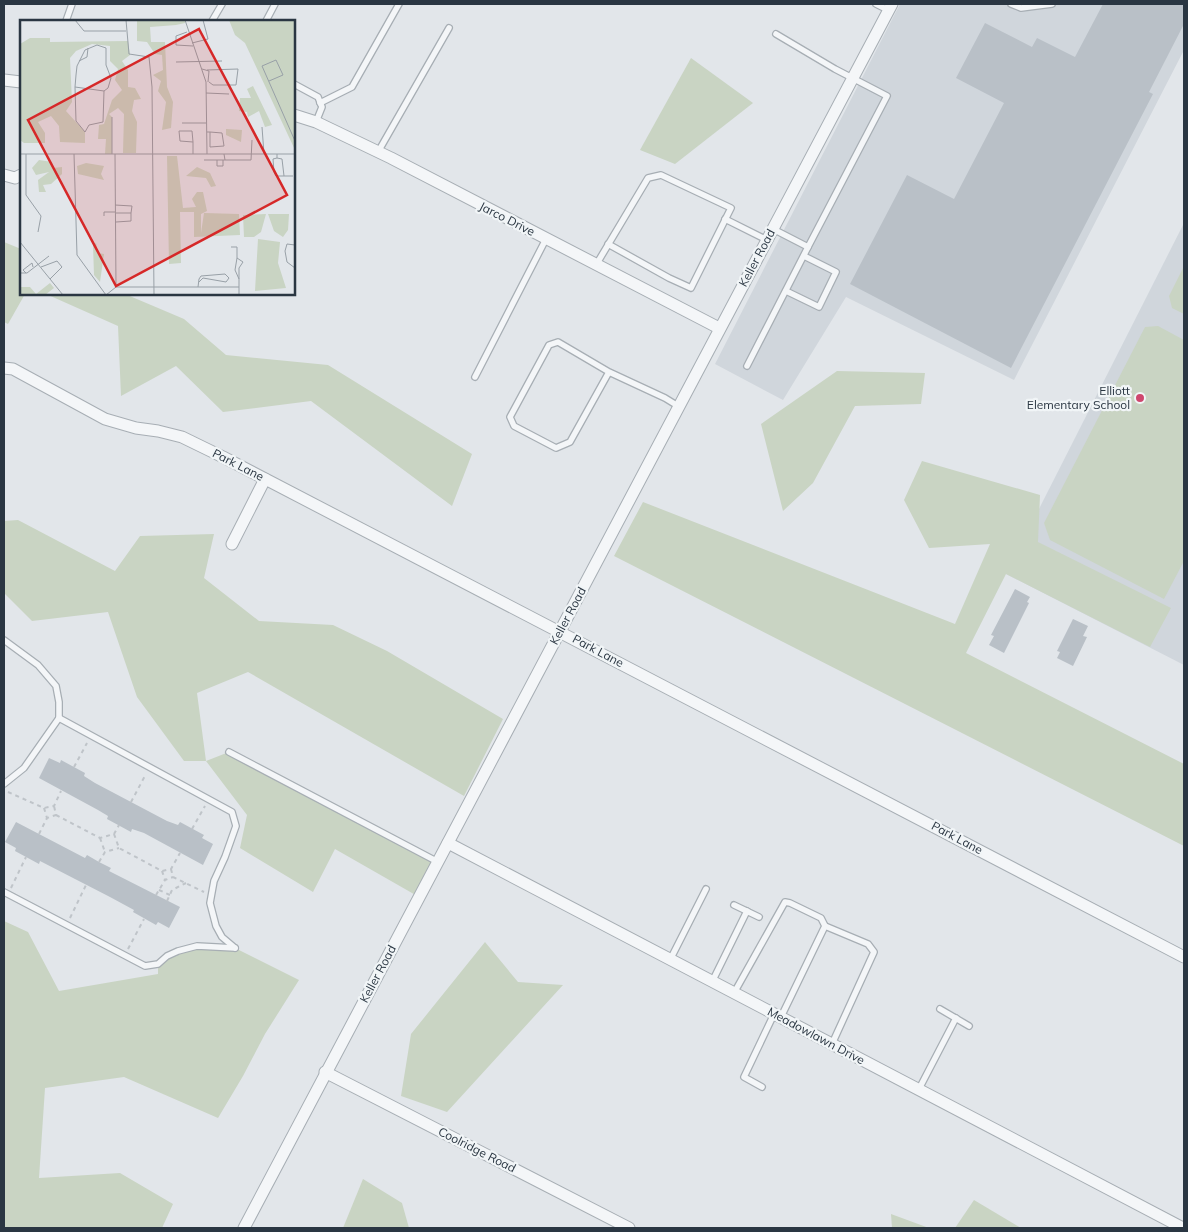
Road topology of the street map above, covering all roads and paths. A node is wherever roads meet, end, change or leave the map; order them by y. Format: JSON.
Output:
{"nodes":[{"id":1,"x":72,"y":4,"type":"edge"},
{"id":2,"x":222,"y":4,"type":"edge"},
{"id":3,"x":275,"y":4,"type":"edge"},
{"id":4,"x":399,"y":4,"type":"edge"},
{"id":5,"x":876,"y":4,"type":"edge"},
{"id":6,"x":1011,"y":4,"type":"edge"},
{"id":7,"x":1052,"y":4,"type":"edge"},
{"id":8,"x":890,"y":7,"type":"edge"},
{"id":9,"x":66,"y":20,"type":"edge"},
{"id":10,"x":213,"y":20,"type":"edge"},
{"id":11,"x":267,"y":20,"type":"edge"},
{"id":12,"x":449,"y":28,"type":"dead end"},
{"id":13,"x":776,"y":34,"type":"dead end"},
{"id":14,"x":852,"y":78,"type":"junction"},
{"id":15,"x":4,"y":80,"type":"edge"},
{"id":16,"x":20,"y":82,"type":"edge"},
{"id":17,"x":295,"y":85,"type":"edge"},
{"id":18,"x":320,"y":103,"type":"junction"},
{"id":19,"x":295,"y":116,"type":"edge"},
{"id":20,"x":316,"y":122,"type":"junction"},
{"id":21,"x":378,"y":152,"type":"junction"},
{"id":22,"x":4,"y":176,"type":"edge"},
{"id":23,"x":20,"y":176,"type":"edge"},
{"id":24,"x":726,"y":219,"type":"junction"},
{"id":25,"x":773,"y":230,"type":"junction"},
{"id":26,"x":546,"y":239,"type":"junction"},
{"id":27,"x":767,"y":240,"type":"junction"},
{"id":28,"x":608,"y":244,"type":"junction"},
{"id":29,"x":808,"y":247,"type":"junction"},
{"id":30,"x":804,"y":256,"type":"junction"},
{"id":31,"x":596,"y":265,"type":"junction"},
{"id":32,"x":786,"y":291,"type":"junction"},
{"id":33,"x":719,"y":328,"type":"junction"},
{"id":34,"x":747,"y":366,"type":"dead end"},
{"id":35,"x":4,"y":368,"type":"edge"},
{"id":36,"x":610,"y":372,"type":"junction"},
{"id":37,"x":475,"y":377,"type":"dead end"},
{"id":38,"x":678,"y":406,"type":"junction"},
{"id":39,"x":265,"y":479,"type":"junction"},
{"id":40,"x":232,"y":544,"type":"dead end"},
{"id":41,"x":560,"y":631,"type":"junction"},
{"id":42,"x":4,"y":640,"type":"edge"},
{"id":43,"x":59,"y":718,"type":"junction"},
{"id":44,"x":91,"y":735,"type":"junction"},
{"id":45,"x":230,"y":752,"type":"dead end"},
{"id":46,"x":74,"y":767,"type":"dead end"},
{"id":47,"x":150,"y":767,"type":"junction"},
{"id":48,"x":4,"y":784,"type":"edge"},
{"id":49,"x":4,"y":790,"type":"edge"},
{"id":50,"x":62,"y":791,"type":"dead end"},
{"id":51,"x":208,"y":799,"type":"junction"},
{"id":52,"x":131,"y":802,"type":"dead end"},
{"id":53,"x":54,"y":806,"type":"junction"},
{"id":54,"x":44,"y":808,"type":"junction"},
{"id":55,"x":56,"y":815,"type":"junction"},
{"id":56,"x":47,"y":818,"type":"junction"},
{"id":57,"x":118,"y":825,"type":"dead end"},
{"id":58,"x":192,"y":829,"type":"dead end"},
{"id":59,"x":39,"y":834,"type":"dead end"},
{"id":60,"x":114,"y":834,"type":"junction"},
{"id":61,"x":100,"y":838,"type":"junction"},
{"id":62,"x":448,"y":843,"type":"junction"},
{"id":63,"x":119,"y":848,"type":"junction"},
{"id":64,"x":104,"y":852,"type":"junction"},
{"id":65,"x":180,"y":853,"type":"dead end"},
{"id":66,"x":26,"y":857,"type":"dead end"},
{"id":67,"x":99,"y":862,"type":"dead end"},
{"id":68,"x":438,"y":863,"type":"junction"},
{"id":69,"x":171,"y":869,"type":"junction"},
{"id":70,"x":162,"y":871,"type":"junction"},
{"id":71,"x":174,"y":877,"type":"junction"},
{"id":72,"x":165,"y":880,"type":"junction"},
{"id":73,"x":186,"y":883,"type":"junction"},
{"id":74,"x":86,"y":885,"type":"dead end"},
{"id":75,"x":706,"y":889,"type":"dead end"},
{"id":76,"x":159,"y":890,"type":"junction"},
{"id":77,"x":6,"y":893,"type":"edge"},
{"id":78,"x":156,"y":895,"type":"dead end"},
{"id":79,"x":170,"y":895,"type":"junction"},
{"id":80,"x":211,"y":896,"type":"junction"},
{"id":81,"x":167,"y":901,"type":"dead end"},
{"id":82,"x":734,"y":905,"type":"dead end"},
{"id":83,"x":747,"y":911,"type":"junction"},
{"id":84,"x":759,"y":917,"type":"dead end"},
{"id":85,"x":144,"y":919,"type":"dead end"},
{"id":86,"x":67,"y":925,"type":"junction"},
{"id":87,"x":825,"y":926,"type":"junction"},
{"id":88,"x":125,"y":955,"type":"junction"},
{"id":89,"x":1184,"y":957,"type":"edge"},
{"id":90,"x":670,"y":960,"type":"junction"},
{"id":91,"x":712,"y":982,"type":"junction"},
{"id":92,"x":734,"y":993,"type":"junction"},
{"id":93,"x":940,"y":1009,"type":"dead end"},
{"id":94,"x":777,"y":1016,"type":"junction"},
{"id":95,"x":956,"y":1018,"type":"junction"},
{"id":96,"x":969,"y":1026,"type":"dead end"},
{"id":97,"x":832,"y":1044,"type":"junction"},
{"id":98,"x":326,"y":1072,"type":"junction"},
{"id":99,"x":762,"y":1087,"type":"dead end"},
{"id":100,"x":919,"y":1089,"type":"junction"},
{"id":101,"x":244,"y":1228,"type":"edge"},
{"id":102,"x":629,"y":1228,"type":"edge"},
{"id":103,"x":1183,"y":1228,"type":"edge"}],
"edges":[{"from":1,"to":9,"type":"lane"},
{"from":2,"to":10,"type":"lane"},
{"from":3,"to":11,"type":"lane"},
{"from":4,"to":18,"type":"lane"},
{"from":5,"to":8,"type":"lane"},
{"from":6,"to":7,"type":"lane"},
{"from":8,"to":14,"type":"street","name":"Keller Road"},
{"from":12,"to":21,"type":"lane"},
{"from":13,"to":14,"type":"lane"},
{"from":14,"to":25,"type":"street","name":"Keller Road"},
{"from":14,"to":29,"type":"lane"},
{"from":15,"to":16,"type":"street"},
{"from":17,"to":18,"type":"lane"},
{"from":18,"to":20,"type":"lane"},
{"from":19,"to":20,"type":"street","name":"Jarco Drive"},
{"from":20,"to":21,"type":"street","name":"Jarco Drive"},
{"from":21,"to":26,"type":"street","name":"Jarco Drive"},
{"from":22,"to":23,"type":"street"},
{"from":24,"to":27,"type":"lane"},
{"from":24,"to":28,"type":"lane"},
{"from":24,"to":28,"type":"lane"},
{"from":25,"to":27,"type":"street","name":"Keller Road"},
{"from":25,"to":29,"type":"lane"},
{"from":26,"to":31,"type":"street","name":"Jarco Drive"},
{"from":26,"to":37,"type":"lane"},
{"from":27,"to":33,"type":"street","name":"Keller Road"},
{"from":28,"to":31,"type":"lane"},
{"from":29,"to":30,"type":"lane"},
{"from":30,"to":32,"type":"lane"},
{"from":30,"to":32,"type":"lane"},
{"from":31,"to":33,"type":"street","name":"Jarco Drive"},
{"from":32,"to":34,"type":"lane"},
{"from":33,"to":38,"type":"street","name":"Keller Road"},
{"from":35,"to":39,"type":"street","name":"Park Lane"},
{"from":36,"to":36,"type":"lane"},
{"from":36,"to":38,"type":"lane"},
{"from":38,"to":41,"type":"street","name":"Keller Road"},
{"from":39,"to":40,"type":"street"},
{"from":39,"to":41,"type":"street","name":"Park Lane"},
{"from":41,"to":62,"type":"street","name":"Keller Road"},
{"from":41,"to":89,"type":"street","name":"Park Lane"},
{"from":42,"to":43,"type":"lane"},
{"from":43,"to":44,"type":"lane"},
{"from":43,"to":48,"type":"lane"},
{"from":44,"to":46,"type":"path"},
{"from":44,"to":47,"type":"lane"},
{"from":45,"to":68,"type":"lane"},
{"from":47,"to":51,"type":"lane"},
{"from":47,"to":52,"type":"path"},
{"from":49,"to":54,"type":"path"},
{"from":50,"to":53,"type":"path"},
{"from":51,"to":58,"type":"path"},
{"from":51,"to":80,"type":"lane"},
{"from":53,"to":54,"type":"path"},
{"from":53,"to":55,"type":"path"},
{"from":54,"to":56,"type":"path"},
{"from":55,"to":56,"type":"path"},
{"from":55,"to":61,"type":"path"},
{"from":56,"to":59,"type":"path"},
{"from":57,"to":60,"type":"path"},
{"from":60,"to":61,"type":"path"},
{"from":60,"to":63,"type":"path"},
{"from":61,"to":64,"type":"path"},
{"from":62,"to":68,"type":"street","name":"Keller Road"},
{"from":62,"to":90,"type":"street","name":"Meadowlawn Drive"},
{"from":63,"to":64,"type":"path"},
{"from":63,"to":70,"type":"path"},
{"from":64,"to":67,"type":"path"},
{"from":65,"to":69,"type":"path"},
{"from":66,"to":77,"type":"path"},
{"from":68,"to":98,"type":"street","name":"Keller Road"},
{"from":69,"to":70,"type":"path"},
{"from":69,"to":71,"type":"path"},
{"from":70,"to":72,"type":"path"},
{"from":71,"to":72,"type":"path"},
{"from":71,"to":73,"type":"path"},
{"from":72,"to":76,"type":"path"},
{"from":73,"to":79,"type":"path"},
{"from":73,"to":80,"type":"path"},
{"from":74,"to":86,"type":"path"},
{"from":75,"to":90,"type":"lane"},
{"from":76,"to":78,"type":"path"},
{"from":76,"to":79,"type":"path"},
{"from":77,"to":86,"type":"lane"},
{"from":79,"to":81,"type":"path"},
{"from":80,"to":88,"type":"lane"},
{"from":82,"to":83,"type":"lane"},
{"from":83,"to":84,"type":"lane"},
{"from":83,"to":91,"type":"lane"},
{"from":85,"to":88,"type":"path"},
{"from":86,"to":88,"type":"lane"},
{"from":87,"to":92,"type":"lane"},
{"from":87,"to":94,"type":"lane"},
{"from":87,"to":97,"type":"lane"},
{"from":90,"to":91,"type":"street","name":"Meadowlawn Drive"},
{"from":91,"to":92,"type":"street","name":"Meadowlawn Drive"},
{"from":92,"to":94,"type":"street","name":"Meadowlawn Drive"},
{"from":93,"to":95,"type":"lane"},
{"from":94,"to":97,"type":"street","name":"Meadowlawn Drive"},
{"from":94,"to":99,"type":"lane"},
{"from":95,"to":96,"type":"lane"},
{"from":95,"to":100,"type":"lane"},
{"from":97,"to":100,"type":"street","name":"Meadowlawn Drive"},
{"from":98,"to":101,"type":"street","name":"Keller Road"},
{"from":98,"to":102,"type":"street","name":"Coolridge Road"},
{"from":100,"to":103,"type":"street","name":"Meadowlawn Drive"}]}
